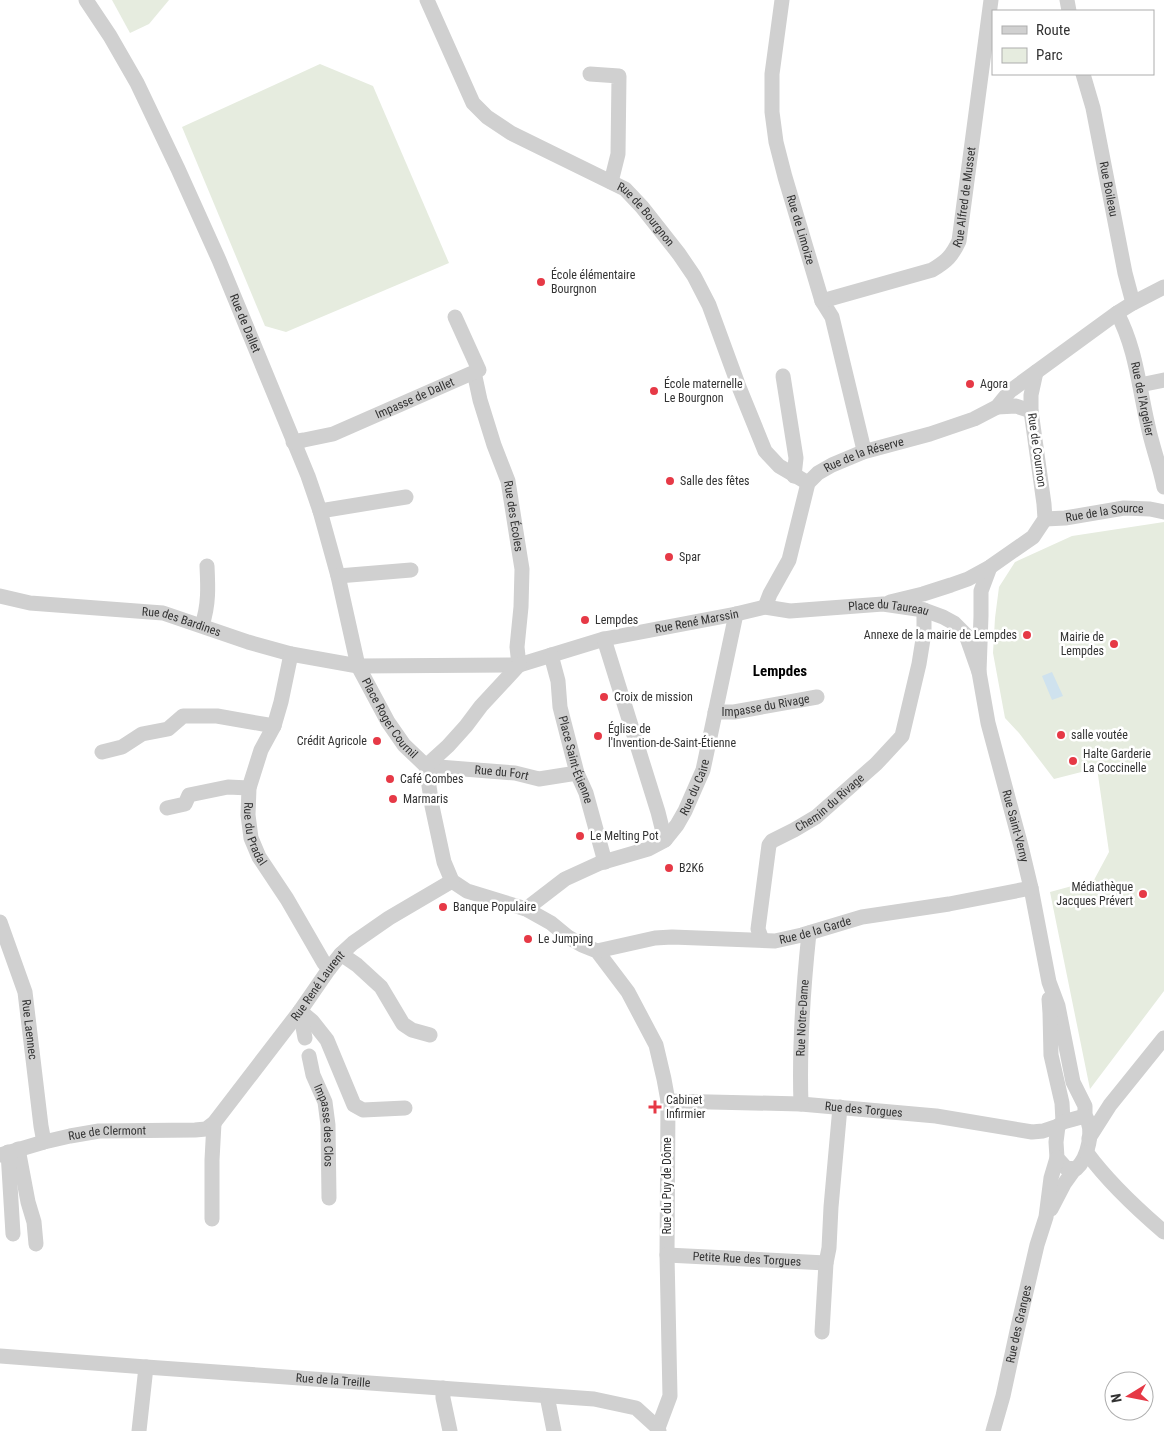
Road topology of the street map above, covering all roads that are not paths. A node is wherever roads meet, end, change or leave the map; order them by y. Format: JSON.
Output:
{"nodes":[{"id":1,"x":86,"y":0,"type":"edge"},
{"id":2,"x":427,"y":0,"type":"edge"},
{"id":3,"x":782,"y":0,"type":"edge"},
{"id":4,"x":991,"y":0,"type":"edge"},
{"id":5,"x":590,"y":74,"type":"dead end"},
{"id":6,"x":1082,"y":75,"type":"edge"},
{"id":7,"x":611,"y":182,"type":"junction"},
{"id":8,"x":1164,"y":287,"type":"edge"},
{"id":9,"x":822,"y":301,"type":"junction"},
{"id":10,"x":1132,"y":303,"type":"junction"},
{"id":11,"x":1117,"y":313,"type":"junction"},
{"id":12,"x":455,"y":317,"type":"dead end"},
{"id":13,"x":474,"y":372,"type":"junction"},
{"id":14,"x":1036,"y":372,"type":"junction"},
{"id":15,"x":783,"y":376,"type":"dead end"},
{"id":16,"x":1164,"y":380,"type":"edge"},
{"id":17,"x":1140,"y":385,"type":"junction"},
{"id":18,"x":997,"y":407,"type":"junction"},
{"id":19,"x":1031,"y":411,"type":"junction"},
{"id":20,"x":293,"y":442,"type":"junction"},
{"id":21,"x":864,"y":452,"type":"junction"},
{"id":22,"x":801,"y":480,"type":"junction"},
{"id":23,"x":1164,"y":486,"type":"edge"},
{"id":24,"x":406,"y":497,"type":"dead end"},
{"id":25,"x":320,"y":511,"type":"junction"},
{"id":26,"x":1164,"y":512,"type":"edge"},
{"id":27,"x":1045,"y":519,"type":"junction"},
{"id":28,"x":207,"y":566,"type":"dead end"},
{"id":29,"x":990,"y":567,"type":"junction"},
{"id":30,"x":411,"y":570,"type":"dead end"},
{"id":31,"x":338,"y":576,"type":"junction"},
{"id":32,"x":0,"y":596,"type":"edge"},
{"id":33,"x":883,"y":604,"type":"junction"},
{"id":34,"x":765,"y":607,"type":"junction"},
{"id":35,"x":924,"y":610,"type":"junction"},
{"id":36,"x":736,"y":614,"type":"junction"},
{"id":37,"x":202,"y":625,"type":"junction"},
{"id":38,"x":604,"y":639,"type":"junction"},
{"id":39,"x":291,"y":654,"type":"junction"},
{"id":40,"x":551,"y":655,"type":"junction"},
{"id":41,"x":519,"y":665,"type":"junction"},
{"id":42,"x":358,"y":666,"type":"junction"},
{"id":43,"x":979,"y":672,"type":"junction"},
{"id":44,"x":817,"y":697,"type":"dead end"},
{"id":45,"x":480,"y":706,"type":"joint"},
{"id":46,"x":715,"y":712,"type":"junction"},
{"id":47,"x":274,"y":726,"type":"junction"},
{"id":48,"x":102,"y":752,"type":"dead end"},
{"id":49,"x":426,"y":766,"type":"junction"},
{"id":50,"x":577,"y":773,"type":"junction"},
{"id":51,"x":249,"y":788,"type":"junction"},
{"id":52,"x":167,"y":808,"type":"dead end"},
{"id":53,"x":665,"y":840,"type":"junction"},
{"id":54,"x":608,"y":861,"type":"junction"},
{"id":55,"x":452,"y":881,"type":"junction"},
{"id":56,"x":1031,"y":888,"type":"junction"},
{"id":57,"x":526,"y":909,"type":"junction"},
{"id":58,"x":0,"y":922,"type":"edge"},
{"id":59,"x":808,"y":933,"type":"junction"},
{"id":60,"x":762,"y":940,"type":"junction"},
{"id":61,"x":597,"y":951,"type":"junction"},
{"id":62,"x":341,"y":954,"type":"junction"},
{"id":63,"x":329,"y":969,"type":"junction"},
{"id":64,"x":1050,"y":982,"type":"junction"},
{"id":65,"x":300,"y":1011,"type":"junction"},
{"id":66,"x":430,"y":1035,"type":"dead end"},
{"id":67,"x":305,"y":1038,"type":"dead end"},
{"id":68,"x":1164,"y":1038,"type":"edge"},
{"id":69,"x":309,"y":1056,"type":"dead end"},
{"id":70,"x":668,"y":1101,"type":"junction"},
{"id":71,"x":801,"y":1104,"type":"junction"},
{"id":72,"x":1110,"y":1105,"type":"junction"},
{"id":73,"x":840,"y":1107,"type":"junction"},
{"id":74,"x":406,"y":1108,"type":"dead end"},
{"id":75,"x":1086,"y":1117,"type":"junction"},
{"id":76,"x":214,"y":1123,"type":"junction"},
{"id":77,"x":1061,"y":1124,"type":"junction"},
{"id":78,"x":44,"y":1142,"type":"junction"},
{"id":79,"x":1088,"y":1146,"type":"junction"},
{"id":80,"x":9,"y":1152,"type":"edge"},
{"id":81,"x":1058,"y":1158,"type":"junction"},
{"id":82,"x":1075,"y":1170,"type":"junction"},
{"id":83,"x":1105,"y":1176,"type":"junction"},
{"id":84,"x":329,"y":1198,"type":"dead end"},
{"id":85,"x":1046,"y":1217,"type":"junction"},
{"id":86,"x":212,"y":1219,"type":"dead end"},
{"id":87,"x":1164,"y":1232,"type":"edge"},
{"id":88,"x":13,"y":1234,"type":"dead end"},
{"id":89,"x":36,"y":1244,"type":"dead end"},
{"id":90,"x":667,"y":1255,"type":"junction"},
{"id":91,"x":826,"y":1264,"type":"junction"},
{"id":92,"x":822,"y":1332,"type":"dead end"},
{"id":93,"x":0,"y":1356,"type":"edge"},
{"id":94,"x":146,"y":1368,"type":"junction"},
{"id":95,"x":443,"y":1388,"type":"junction"},
{"id":96,"x":547,"y":1396,"type":"junction"},
{"id":97,"x":658,"y":1429,"type":"edge"},
{"id":98,"x":139,"y":1431,"type":"edge"},
{"id":99,"x":450,"y":1431,"type":"edge"},
{"id":100,"x":554,"y":1431,"type":"edge"},
{"id":101,"x":993,"y":1431,"type":"edge"}],
"edges":[{"from":1,"to":20,"type":"street","name":"Rue de Dallet"},
{"from":2,"to":7,"type":"street","name":"Rue de Bourgnon"},
{"from":3,"to":9,"type":"street","name":"Rue de Limoize"},
{"from":4,"to":9,"type":"street","name":"Rue Alfred de Musset"},
{"from":5,"to":7,"type":"street"},
{"from":6,"to":10,"type":"street","name":"Rue Boileau"},
{"from":7,"to":22,"type":"street","name":"Rue de Bourgnon"},
{"from":8,"to":10,"type":"street"},
{"from":9,"to":21,"type":"street","name":"Rue de Limoize"},
{"from":10,"to":11,"type":"street"},
{"from":11,"to":14,"type":"street"},
{"from":11,"to":17,"type":"street","name":"Rue de l'Argelier"},
{"from":12,"to":13,"type":"street"},
{"from":13,"to":20,"type":"street","name":"Impasse de Dallet"},
{"from":13,"to":41,"type":"street","name":"Rue des Écoles"},
{"from":14,"to":18,"type":"street","name":"Rue de la Réserve"},
{"from":14,"to":19,"type":"street","name":"Rue de Cournon"},
{"from":15,"to":22,"type":"street"},
{"from":16,"to":17,"type":"street"},
{"from":17,"to":23,"type":"street","name":"Rue de l'Argelier"},
{"from":18,"to":19,"type":"street","name":"Rue de la Réserve"},
{"from":18,"to":21,"type":"street","name":"Rue de la Réserve"},
{"from":19,"to":27,"type":"street","name":"Rue de Cournon"},
{"from":20,"to":25,"type":"street","name":"Rue de Dallet"},
{"from":21,"to":22,"type":"street","name":"Rue de la Réserve"},
{"from":22,"to":34,"type":"street"},
{"from":24,"to":25,"type":"street"},
{"from":25,"to":31,"type":"street","name":"Rue de Dallet"},
{"from":26,"to":27,"type":"street","name":"Rue de la Source"},
{"from":27,"to":29,"type":"street"},
{"from":28,"to":37,"type":"street"},
{"from":29,"to":33,"type":"street"},
{"from":29,"to":43,"type":"street"},
{"from":30,"to":31,"type":"street"},
{"from":31,"to":42,"type":"street","name":"Rue de Dallet"},
{"from":32,"to":37,"type":"street","name":"Rue des Bardines"},
{"from":33,"to":34,"type":"street","name":"Place du Taureau"},
{"from":33,"to":35,"type":"street","name":"Place du Taureau"},
{"from":34,"to":36,"type":"street","name":"Rue René Marssin"},
{"from":35,"to":43,"type":"street","name":"Place du Taureau"},
{"from":35,"to":60,"type":"street","name":"Chemin du Rivage"},
{"from":36,"to":38,"type":"street","name":"Rue René Marssin"},
{"from":36,"to":46,"type":"street","name":"Rue du Caire"},
{"from":37,"to":39,"type":"street","name":"Rue des Bardines"},
{"from":38,"to":40,"type":"street","name":"Rue René Marssin"},
{"from":38,"to":53,"type":"street"},
{"from":39,"to":42,"type":"street","name":"Rue des Bardines"},
{"from":39,"to":47,"type":"street","name":"Rue du Pradal"},
{"from":40,"to":41,"type":"street","name":"Rue René Marssin"},
{"from":40,"to":50,"type":"street","name":"Place Saint-Étienne"},
{"from":41,"to":42,"type":"street","name":"Rue René Marssin"},
{"from":41,"to":45,"type":"street","name":"Rue René Marssin"},
{"from":42,"to":49,"type":"street","name":"Place Roger Cournil"},
{"from":43,"to":56,"type":"street","name":"Rue Saint-Verny"},
{"from":44,"to":46,"type":"street","name":"Impasse du Rivage"},
{"from":45,"to":49,"type":"street","name":"Place Roger Cournil"},
{"from":46,"to":53,"type":"street","name":"Rue du Caire"},
{"from":47,"to":48,"type":"street"},
{"from":47,"to":51,"type":"street","name":"Rue du Pradal"},
{"from":49,"to":50,"type":"street","name":"Rue du Fort"},
{"from":49,"to":55,"type":"street","name":"Place Roger Cournil"},
{"from":50,"to":54,"type":"street","name":"Place Saint-Étienne"},
{"from":51,"to":52,"type":"street"},
{"from":51,"to":63,"type":"street","name":"Rue du Pradal"},
{"from":53,"to":54,"type":"street","name":"Rue du Caire"},
{"from":54,"to":57,"type":"street","name":"Rue du Caire"},
{"from":55,"to":57,"type":"street","name":"Rue du Puy de Dôme"},
{"from":55,"to":62,"type":"street","name":"Rue René Laurent"},
{"from":56,"to":59,"type":"street","name":"Rue de la Garde"},
{"from":56,"to":64,"type":"street","name":"Rue Saint-Verny"},
{"from":57,"to":61,"type":"street","name":"Rue du Puy de Dôme"},
{"from":58,"to":78,"type":"street","name":"Rue Laennec"},
{"from":59,"to":60,"type":"street","name":"Rue de la Garde"},
{"from":59,"to":71,"type":"street","name":"Rue Notre-Dame"},
{"from":60,"to":61,"type":"street","name":"Rue de la Garde"},
{"from":61,"to":70,"type":"street","name":"Rue du Puy de Dôme"},
{"from":62,"to":63,"type":"street","name":"Rue René Laurent"},
{"from":62,"to":66,"type":"street"},
{"from":63,"to":65,"type":"street","name":"Rue René Laurent"},
{"from":64,"to":75,"type":"street","name":"Rue Saint-Verny"},
{"from":64,"to":77,"type":"street","name":"Rue Saint-Verny"},
{"from":65,"to":67,"type":"street"},
{"from":65,"to":74,"type":"street"},
{"from":65,"to":76,"type":"street","name":"Rue René Laurent"},
{"from":68,"to":72,"type":"street","name":"Rue des Granges"},
{"from":69,"to":84,"type":"street","name":"Impasse des Clos"},
{"from":70,"to":71,"type":"street","name":"Rue des Torgues"},
{"from":70,"to":90,"type":"street","name":"Rue du Puy de Dôme"},
{"from":71,"to":73,"type":"street","name":"Rue des Torgues"},
{"from":72,"to":75,"type":"street","name":"Rue des Torgues"},
{"from":72,"to":79,"type":"street","name":"Rue des Granges"},
{"from":73,"to":77,"type":"street","name":"Rue des Torgues"},
{"from":73,"to":91,"type":"street"},
{"from":75,"to":77,"type":"street","name":"Rue des Torgues"},
{"from":75,"to":79,"type":"street","name":"Rue Saint-Verny"},
{"from":76,"to":78,"type":"street","name":"Rue de Clermont"},
{"from":76,"to":86,"type":"street"},
{"from":77,"to":81,"type":"street","name":"Rue Saint-Verny"},
{"from":78,"to":80,"type":"street","name":"Rue de Clermont"},
{"from":79,"to":82,"type":"street","name":"Rue des Granges"},
{"from":79,"to":83,"type":"street"},
{"from":80,"to":88,"type":"street"},
{"from":80,"to":89,"type":"street"},
{"from":81,"to":82,"type":"street"},
{"from":81,"to":85,"type":"street","name":"Rue des Granges"},
{"from":82,"to":83,"type":"street"},
{"from":82,"to":85,"type":"street","name":"Rue des Granges"},
{"from":83,"to":87,"type":"street"},
{"from":85,"to":101,"type":"street","name":"Rue des Granges"},
{"from":90,"to":91,"type":"street","name":"Petite Rue des Torgues"},
{"from":90,"to":97,"type":"street","name":"Rue du Puy de Dôme"},
{"from":91,"to":92,"type":"street"},
{"from":93,"to":94,"type":"street","name":"Rue de la Treille"},
{"from":94,"to":95,"type":"street","name":"Rue de la Treille"},
{"from":94,"to":98,"type":"street"},
{"from":95,"to":96,"type":"street","name":"Rue de la Treille"},
{"from":95,"to":99,"type":"street"},
{"from":96,"to":97,"type":"street","name":"Rue de la Treille"},
{"from":96,"to":100,"type":"street"}]}
